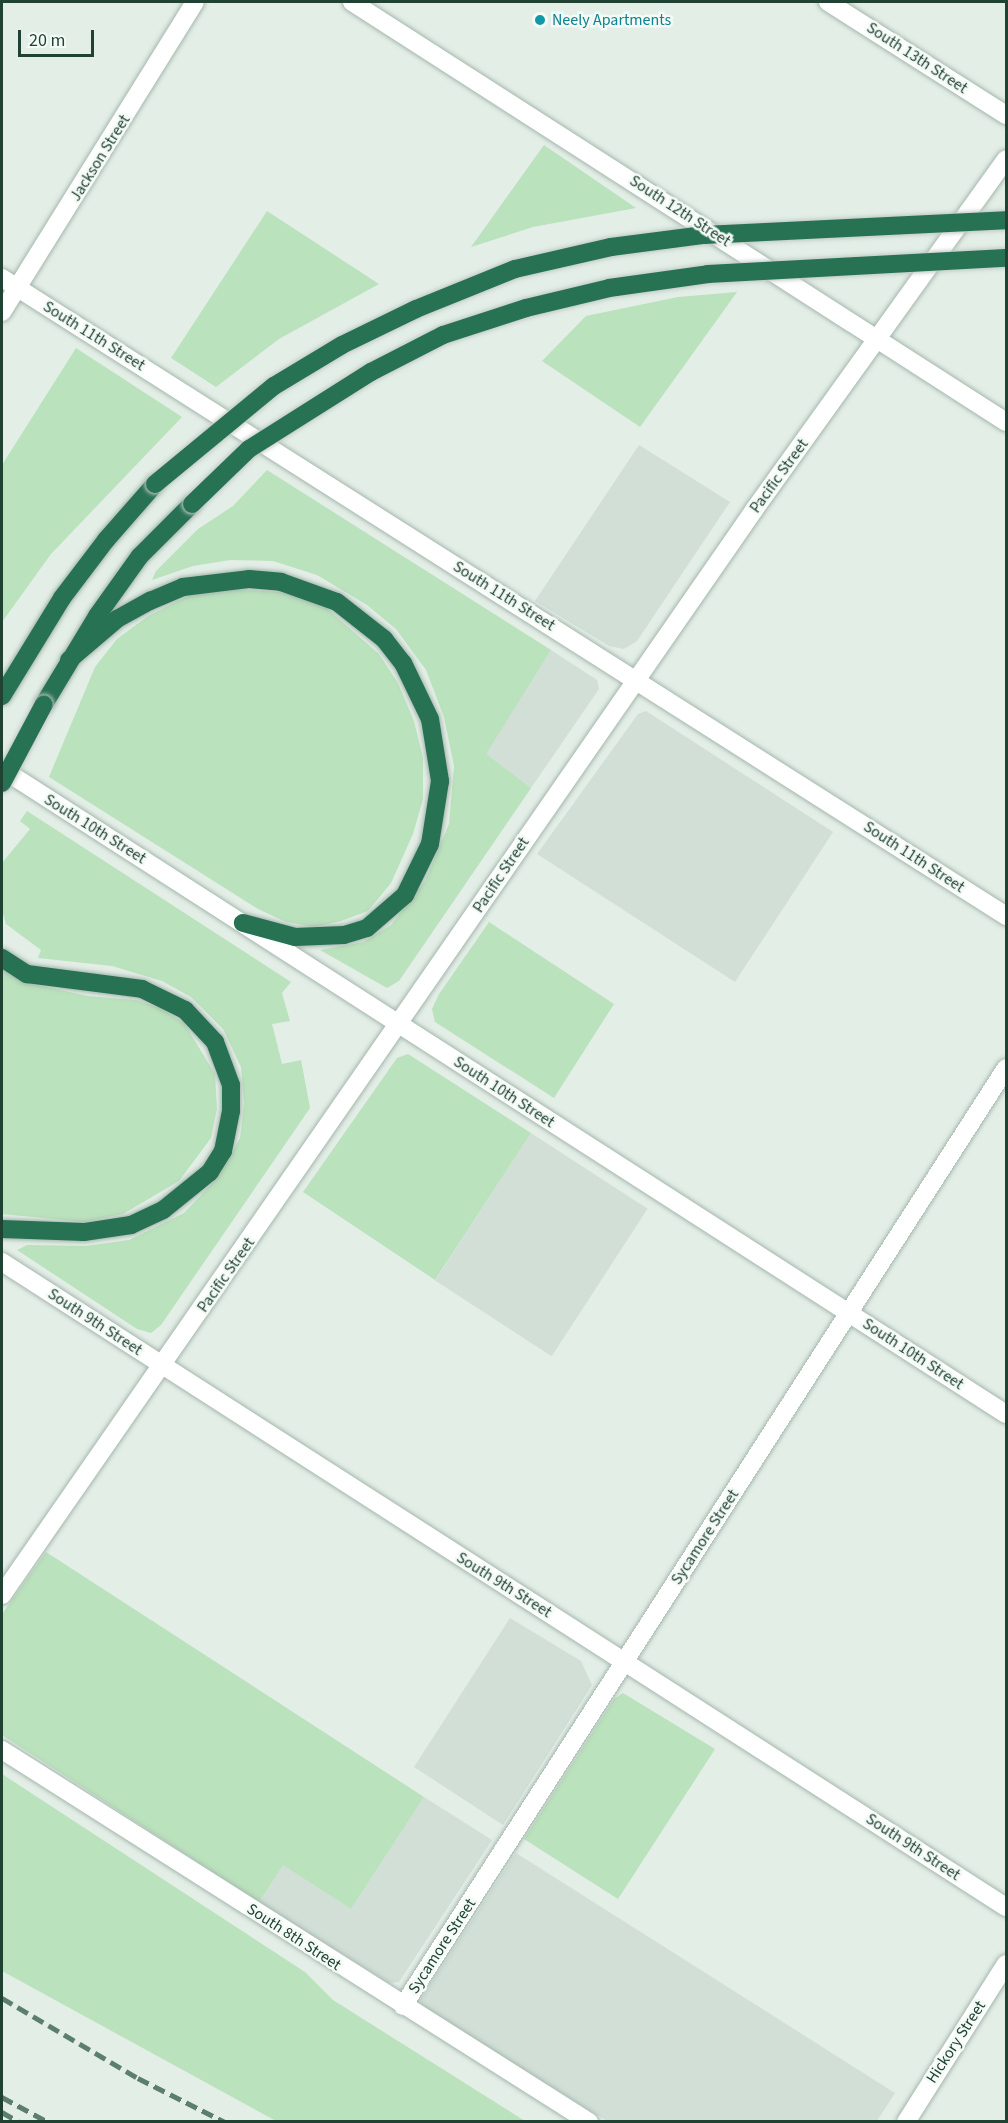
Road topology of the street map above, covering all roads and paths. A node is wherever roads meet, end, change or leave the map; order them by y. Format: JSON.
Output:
{"nodes":[{"id":1,"x":195,"y":2,"type":"edge"},
{"id":2,"x":352,"y":2,"type":"edge"},
{"id":3,"x":828,"y":2,"type":"edge"},
{"id":4,"x":1006,"y":116,"type":"edge"},
{"id":5,"x":1006,"y":159,"type":"edge"},
{"id":6,"x":1006,"y":220,"type":"edge"},
{"id":7,"x":1006,"y":258,"type":"edge"},
{"id":8,"x":2,"y":278,"type":"edge"},
{"id":9,"x":17,"y":288,"type":"junction"},
{"id":10,"x":2,"y":312,"type":"edge"},
{"id":11,"x":878,"y":339,"type":"junction"},
{"id":12,"x":1006,"y":422,"type":"edge"},
{"id":13,"x":69,"y":660,"type":"junction"},
{"id":14,"x":636,"y":680,"type":"junction"},
{"id":15,"x":5,"y":689,"type":"edge"},
{"id":16,"x":2,"y":769,"type":"edge"},
{"id":17,"x":2,"y":783,"type":"edge"},
{"id":18,"x":1006,"y":916,"type":"edge"},
{"id":19,"x":243,"y":923,"type":"junction"},
{"id":20,"x":2,"y":958,"type":"edge"},
{"id":21,"x":399,"y":1025,"type":"junction"},
{"id":22,"x":1006,"y":1068,"type":"edge"},
{"id":23,"x":2,"y":1229,"type":"edge"},
{"id":24,"x":2,"y":1262,"type":"edge"},
{"id":25,"x":851,"y":1314,"type":"junction"},
{"id":26,"x":162,"y":1365,"type":"junction"},
{"id":27,"x":1006,"y":1414,"type":"edge"},
{"id":28,"x":2,"y":1595,"type":"edge"},
{"id":29,"x":624,"y":1661,"type":"junction"},
{"id":30,"x":2,"y":1750,"type":"edge"},
{"id":31,"x":1006,"y":1907,"type":"edge"},
{"id":32,"x":1006,"y":1964,"type":"edge"},
{"id":33,"x":403,"y":2006,"type":"junction"},
{"id":34,"x":589,"y":2121,"type":"edge"},
{"id":35,"x":906,"y":2121,"type":"edge"}],
"edges":[{"from":1,"to":9,"type":"street","name":"Jackson Street"},
{"from":2,"to":11,"type":"street","name":"South 12th Street"},
{"from":3,"to":4,"type":"street","name":"South 13th Street"},
{"from":5,"to":11,"type":"street","name":"Pacific Street"},
{"from":6,"to":15,"type":"highway","bridge":true},
{"from":7,"to":13,"type":"highway","bridge":true},
{"from":8,"to":9,"type":"street","name":"South 11th Street"},
{"from":9,"to":10,"type":"street","name":"Jackson Street"},
{"from":9,"to":14,"type":"street","name":"South 11th Street"},
{"from":11,"to":12,"type":"street","name":"South 12th Street"},
{"from":11,"to":14,"type":"street","name":"Pacific Street"},
{"from":13,"to":17,"type":"highway","bridge":true},
{"from":13,"to":19,"type":"highway"},
{"from":14,"to":18,"type":"street","name":"South 11th Street"},
{"from":14,"to":21,"type":"street","name":"Pacific Street"},
{"from":16,"to":19,"type":"street","name":"South 10th Street"},
{"from":19,"to":21,"type":"street","name":"South 10th Street"},
{"from":20,"to":23,"type":"highway"},
{"from":21,"to":25,"type":"street","name":"South 10th Street"},
{"from":21,"to":26,"type":"street","name":"Pacific Street"},
{"from":22,"to":25,"type":"street","name":"Sycamore Street"},
{"from":24,"to":26,"type":"street","name":"South 9th Street"},
{"from":25,"to":27,"type":"street","name":"South 10th Street"},
{"from":25,"to":29,"type":"street","name":"Sycamore Street"},
{"from":26,"to":28,"type":"street","name":"Pacific Street"},
{"from":26,"to":29,"type":"street","name":"South 9th Street"},
{"from":29,"to":31,"type":"street","name":"South 9th Street"},
{"from":29,"to":33,"type":"street","name":"Sycamore Street"},
{"from":30,"to":33,"type":"street","name":"South 8th Street"},
{"from":32,"to":35,"type":"street","name":"Hickory Street"},
{"from":33,"to":34,"type":"street","name":"South 8th Street"}]}
